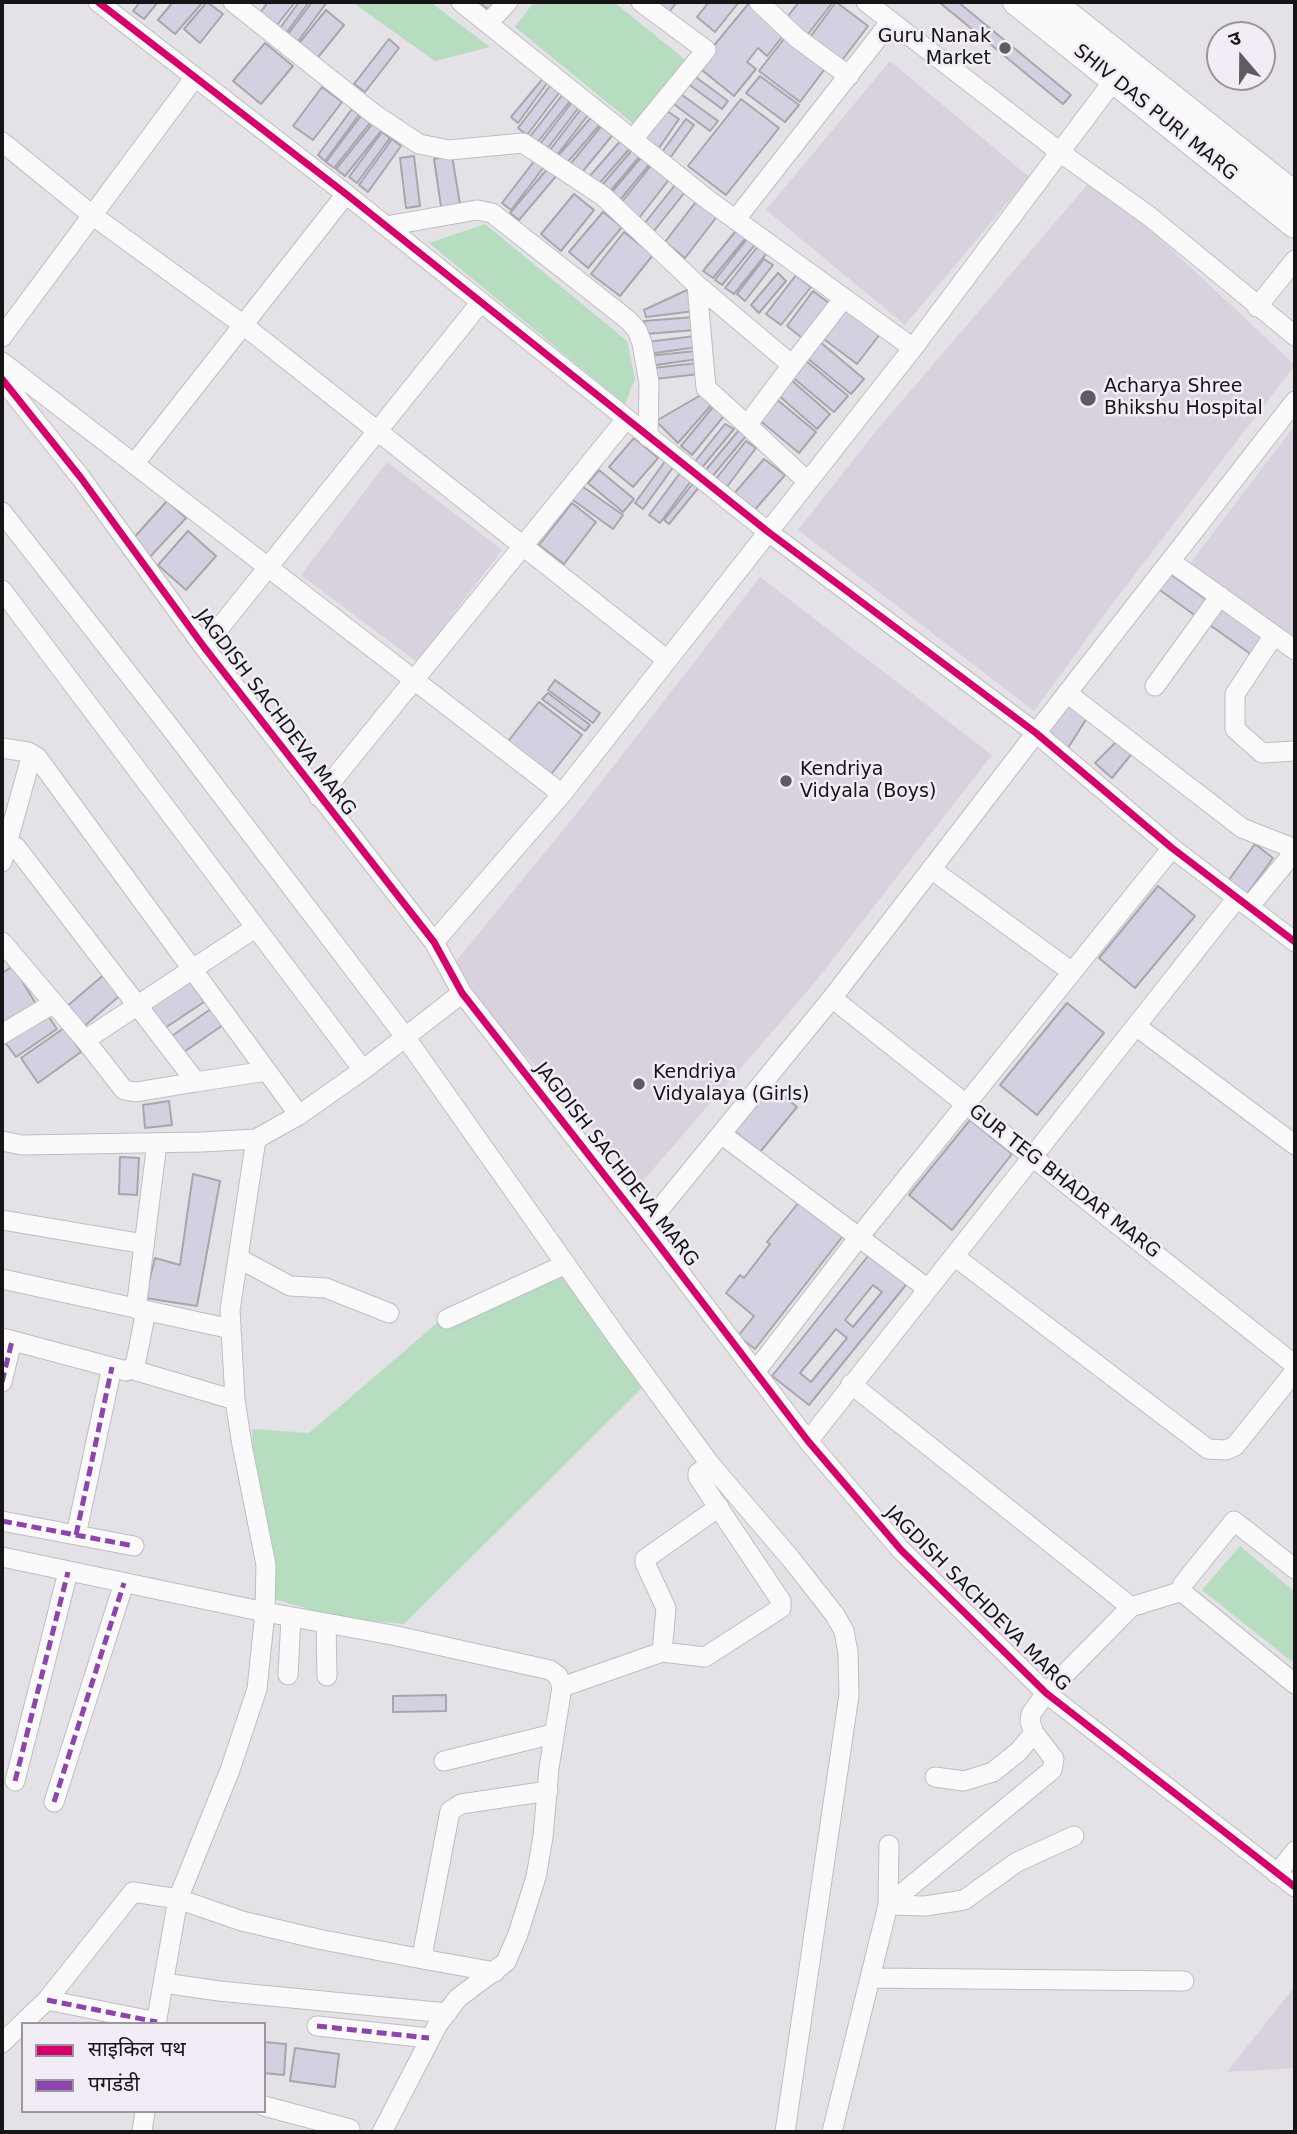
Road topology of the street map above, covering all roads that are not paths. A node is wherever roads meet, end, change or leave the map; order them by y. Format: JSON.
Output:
{"nodes":[{"id":1,"x":98,"y":2,"type":"edge"},
{"id":2,"x":233,"y":2,"type":"edge"},
{"id":3,"x":461,"y":2,"type":"edge"},
{"id":4,"x":508,"y":2,"type":"edge"},
{"id":5,"x":640,"y":2,"type":"edge"},
{"id":6,"x":759,"y":2,"type":"edge"},
{"id":7,"x":866,"y":2,"type":"edge"},
{"id":8,"x":1016,"y":2,"type":"edge"},
{"id":9,"x":1052,"y":2,"type":"edge"},
{"id":10,"x":891,"y":21,"type":"junction"},
{"id":11,"x":488,"y":23,"type":"junction"},
{"id":12,"x":849,"y":76,"type":"junction"},
{"id":13,"x":195,"y":77,"type":"junction"},
{"id":14,"x":1114,"y":80,"type":"junction"},
{"id":15,"x":633,"y":139,"type":"junction"},
{"id":16,"x":2,"y":142,"type":"edge"},
{"id":17,"x":1061,"y":153,"type":"junction"},
{"id":18,"x":346,"y":194,"type":"junction"},
{"id":19,"x":1295,"y":195,"type":"edge"},
{"id":20,"x":92,"y":215,"type":"junction"},
{"id":21,"x":736,"y":219,"type":"junction"},
{"id":22,"x":1295,"y":225,"type":"edge"},
{"id":23,"x":386,"y":226,"type":"junction"},
{"id":24,"x":1295,"y":260,"type":"edge"},
{"id":25,"x":697,"y":285,"type":"junction"},
{"id":26,"x":844,"y":298,"type":"junction"},
{"id":27,"x":481,"y":302,"type":"junction"},
{"id":28,"x":1257,"y":307,"type":"junction"},
{"id":29,"x":242,"y":324,"type":"junction"},
{"id":30,"x":1295,"y":336,"type":"edge"},
{"id":31,"x":2,"y":337,"type":"edge"},
{"id":32,"x":913,"y":348,"type":"junction"},
{"id":33,"x":2,"y":362,"type":"edge"},
{"id":34,"x":792,"y":365,"type":"junction"},
{"id":35,"x":2,"y":379,"type":"edge"},
{"id":36,"x":1295,"y":401,"type":"edge"},
{"id":37,"x":626,"y":419,"type":"junction"},
{"id":38,"x":747,"y":425,"type":"junction"},
{"id":39,"x":376,"y":431,"type":"junction"},
{"id":40,"x":648,"y":437,"type":"junction"},
{"id":41,"x":134,"y":464,"type":"junction"},
{"id":42,"x":807,"y":481,"type":"junction"},
{"id":43,"x":2,"y":512,"type":"edge"},
{"id":44,"x":767,"y":531,"type":"junction"},
{"id":45,"x":522,"y":546,"type":"junction"},
{"id":46,"x":1170,"y":561,"type":"junction"},
{"id":47,"x":267,"y":566,"type":"junction"},
{"id":48,"x":2,"y":590,"type":"edge"},
{"id":49,"x":1220,"y":596,"type":"junction"},
{"id":50,"x":1274,"y":635,"type":"junction"},
{"id":51,"x":204,"y":647,"type":"junction"},
{"id":52,"x":1295,"y":650,"type":"edge"},
{"id":53,"x":666,"y":659,"type":"junction"},
{"id":54,"x":414,"y":679,"type":"junction"},
{"id":55,"x":1155,"y":686,"type":"dead end"},
{"id":56,"x":1067,"y":693,"type":"junction"},
{"id":57,"x":1035,"y":733,"type":"junction"},
{"id":58,"x":2,"y":748,"type":"edge"},
{"id":59,"x":1295,"y":751,"type":"edge"},
{"id":60,"x":32,"y":754,"type":"junction"},
{"id":61,"x":562,"y":793,"type":"junction"},
{"id":62,"x":319,"y":797,"type":"junction"},
{"id":63,"x":5,"y":841,"type":"edge"},
{"id":64,"x":1172,"y":848,"type":"junction"},
{"id":65,"x":1295,"y":850,"type":"edge"},
{"id":66,"x":2,"y":862,"type":"edge"},
{"id":67,"x":931,"y":869,"type":"junction"},
{"id":68,"x":1243,"y":902,"type":"junction"},
{"id":69,"x":255,"y":928,"type":"junction"},
{"id":70,"x":2,"y":942,"type":"edge"},
{"id":71,"x":434,"y":942,"type":"junction"},
{"id":72,"x":1295,"y":942,"type":"edge"},
{"id":73,"x":193,"y":970,"type":"junction"},
{"id":74,"x":1072,"y":972,"type":"junction"},
{"id":75,"x":462,"y":993,"type":"junction"},
{"id":76,"x":832,"y":998,"type":"junction"},
{"id":77,"x":54,"y":1003,"type":"junction"},
{"id":78,"x":138,"y":1006,"type":"junction"},
{"id":79,"x":1136,"y":1026,"type":"junction"},
{"id":80,"x":2,"y":1034,"type":"edge"},
{"id":81,"x":406,"y":1038,"type":"junction"},
{"id":82,"x":85,"y":1040,"type":"junction"},
{"id":83,"x":266,"y":1070,"type":"junction"},
{"id":84,"x":363,"y":1070,"type":"junction"},
{"id":85,"x":195,"y":1082,"type":"junction"},
{"id":86,"x":965,"y":1104,"type":"junction"},
{"id":87,"x":299,"y":1115,"type":"junction"},
{"id":88,"x":722,"y":1134,"type":"junction"},
{"id":89,"x":256,"y":1139,"type":"junction"},
{"id":90,"x":2,"y":1141,"type":"edge"},
{"id":91,"x":157,"y":1143,"type":"junction"},
{"id":92,"x":1295,"y":1145,"type":"edge"},
{"id":93,"x":1032,"y":1157,"type":"junction"},
{"id":94,"x":2,"y":1220,"type":"edge"},
{"id":95,"x":645,"y":1227,"type":"junction"},
{"id":96,"x":859,"y":1237,"type":"junction"},
{"id":97,"x":144,"y":1244,"type":"junction"},
{"id":98,"x":954,"y":1256,"type":"junction"},
{"id":99,"x":238,"y":1258,"type":"junction"},
{"id":100,"x":566,"y":1264,"type":"junction"},
{"id":101,"x":2,"y":1279,"type":"edge"},
{"id":102,"x":928,"y":1289,"type":"junction"},
{"id":103,"x":141,"y":1310,"type":"junction"},
{"id":104,"x":389,"y":1314,"type":"dead end"},
{"id":105,"x":447,"y":1320,"type":"dead end"},
{"id":106,"x":231,"y":1329,"type":"junction"},
{"id":107,"x":7,"y":1340,"type":"edge"},
{"id":108,"x":1295,"y":1365,"type":"edge"},
{"id":109,"x":121,"y":1368,"type":"junction"},
{"id":110,"x":1295,"y":1371,"type":"edge"},
{"id":111,"x":755,"y":1372,"type":"junction"},
{"id":112,"x":2,"y":1382,"type":"edge"},
{"id":113,"x":851,"y":1384,"type":"junction"},
{"id":114,"x":235,"y":1400,"type":"junction"},
{"id":115,"x":808,"y":1441,"type":"junction"},
{"id":116,"x":710,"y":1464,"type":"junction"},
{"id":117,"x":719,"y":1507,"type":"junction"},
{"id":118,"x":2,"y":1521,"type":"edge"},
{"id":119,"x":76,"y":1535,"type":"junction"},
{"id":120,"x":134,"y":1546,"type":"dead end"},
{"id":121,"x":2,"y":1557,"type":"edge"},
{"id":122,"x":1295,"y":1569,"type":"edge"},
{"id":123,"x":68,"y":1572,"type":"junction"},
{"id":124,"x":124,"y":1583,"type":"junction"},
{"id":125,"x":1182,"y":1589,"type":"junction"},
{"id":126,"x":1131,"y":1607,"type":"junction"},
{"id":127,"x":265,"y":1612,"type":"junction"},
{"id":128,"x":291,"y":1617,"type":"junction"},
{"id":129,"x":326,"y":1623,"type":"junction"},
{"id":130,"x":662,"y":1652,"type":"junction"},
{"id":131,"x":288,"y":1675,"type":"dead end"},
{"id":132,"x":327,"y":1676,"type":"dead end"},
{"id":133,"x":1295,"y":1684,"type":"edge"},
{"id":134,"x":562,"y":1687,"type":"junction"},
{"id":135,"x":1046,"y":1693,"type":"junction"},
{"id":136,"x":1034,"y":1733,"type":"junction"},
{"id":137,"x":554,"y":1734,"type":"junction"},
{"id":138,"x":444,"y":1761,"type":"dead end"},
{"id":139,"x":935,"y":1777,"type":"dead end"},
{"id":140,"x":15,"y":1781,"type":"dead end"},
{"id":141,"x":548,"y":1791,"type":"junction"},
{"id":142,"x":54,"y":1802,"type":"dead end"},
{"id":143,"x":1074,"y":1836,"type":"dead end"},
{"id":144,"x":889,"y":1845,"type":"dead end"},
{"id":145,"x":1295,"y":1851,"type":"edge"},
{"id":146,"x":1277,"y":1874,"type":"junction"},
{"id":147,"x":1295,"y":1887,"type":"edge"},
{"id":148,"x":178,"y":1899,"type":"junction"},
{"id":149,"x":888,"y":1905,"type":"junction"},
{"id":150,"x":428,"y":1960,"type":"junction"},
{"id":151,"x":495,"y":1972,"type":"junction"},
{"id":152,"x":870,"y":1978,"type":"junction"},
{"id":153,"x":1184,"y":1980,"type":"dead end"},
{"id":154,"x":164,"y":1983,"type":"junction"},
{"id":155,"x":47,"y":2000,"type":"junction"},
{"id":156,"x":447,"y":2013,"type":"junction"},
{"id":157,"x":24,"y":2022,"type":"edge"},
{"id":158,"x":151,"y":2022,"type":"edge"},
{"id":159,"x":156,"y":2022,"type":"edge"},
{"id":160,"x":21,"y":2025,"type":"edge"},
{"id":161,"x":317,"y":2026,"type":"dead end"},
{"id":162,"x":429,"y":2038,"type":"junction"},
{"id":163,"x":2,"y":2043,"type":"edge"},
{"id":164,"x":266,"y":2107,"type":"edge"},
{"id":165,"x":145,"y":2113,"type":"edge"},
{"id":166,"x":350,"y":2129,"type":"dead end"},
{"id":167,"x":142,"y":2132,"type":"edge"},
{"id":168,"x":382,"y":2132,"type":"edge"},
{"id":169,"x":785,"y":2132,"type":"edge"},
{"id":170,"x":832,"y":2132,"type":"edge"}],
"edges":[{"from":1,"to":13,"type":"street"},
{"from":2,"to":25,"type":"street"},
{"from":3,"to":11,"type":"street"},
{"from":4,"to":11,"type":"street"},
{"from":5,"to":15,"type":"street"},
{"from":6,"to":12,"type":"street"},
{"from":7,"to":10,"type":"street"},
{"from":8,"to":14,"type":"main road","name":"SHIV DAS PURI MARG"},
{"from":9,"to":19,"type":"main road","name":"SHIV DAS PURI MARG"},
{"from":10,"to":12,"type":"street"},
{"from":10,"to":17,"type":"street"},
{"from":11,"to":15,"type":"street"},
{"from":12,"to":21,"type":"street"},
{"from":13,"to":18,"type":"street"},
{"from":13,"to":20,"type":"street"},
{"from":14,"to":17,"type":"street"},
{"from":14,"to":22,"type":"main road","name":"SHIV DAS PURI MARG"},
{"from":15,"to":21,"type":"street"},
{"from":16,"to":20,"type":"street"},
{"from":17,"to":28,"type":"street"},
{"from":17,"to":32,"type":"street"},
{"from":18,"to":23,"type":"street"},
{"from":18,"to":29,"type":"street"},
{"from":20,"to":29,"type":"street"},
{"from":20,"to":31,"type":"street"},
{"from":21,"to":26,"type":"street"},
{"from":23,"to":27,"type":"street"},
{"from":23,"to":40,"type":"street"},
{"from":24,"to":28,"type":"street"},
{"from":25,"to":34,"type":"street"},
{"from":25,"to":38,"type":"street"},
{"from":26,"to":32,"type":"street"},
{"from":26,"to":34,"type":"street"},
{"from":27,"to":37,"type":"street"},
{"from":27,"to":39,"type":"street"},
{"from":28,"to":30,"type":"street"},
{"from":29,"to":39,"type":"street"},
{"from":29,"to":41,"type":"street"},
{"from":32,"to":42,"type":"street"},
{"from":33,"to":41,"type":"street"},
{"from":34,"to":38,"type":"street"},
{"from":35,"to":51,"type":"street","name":"JAGDISH SACHDEVA MARG"},
{"from":36,"to":46,"type":"street"},
{"from":37,"to":40,"type":"street"},
{"from":37,"to":45,"type":"street"},
{"from":38,"to":42,"type":"street"},
{"from":39,"to":45,"type":"street"},
{"from":39,"to":47,"type":"street"},
{"from":40,"to":44,"type":"street"},
{"from":41,"to":47,"type":"street"},
{"from":42,"to":44,"type":"street"},
{"from":43,"to":81,"type":"street"},
{"from":44,"to":53,"type":"street"},
{"from":44,"to":57,"type":"street"},
{"from":45,"to":53,"type":"street"},
{"from":45,"to":54,"type":"street"},
{"from":46,"to":49,"type":"street"},
{"from":46,"to":56,"type":"street"},
{"from":47,"to":51,"type":"street"},
{"from":47,"to":54,"type":"street"},
{"from":48,"to":69,"type":"street"},
{"from":49,"to":50,"type":"street"},
{"from":49,"to":55,"type":"street"},
{"from":50,"to":52,"type":"street"},
{"from":50,"to":59,"type":"street"},
{"from":51,"to":62,"type":"street","name":"JAGDISH SACHDEVA MARG"},
{"from":53,"to":61,"type":"street"},
{"from":54,"to":61,"type":"street"},
{"from":54,"to":62,"type":"street"},
{"from":56,"to":57,"type":"street"},
{"from":56,"to":65,"type":"street"},
{"from":57,"to":64,"type":"street"},
{"from":57,"to":67,"type":"street"},
{"from":58,"to":60,"type":"street"},
{"from":60,"to":63,"type":"street"},
{"from":60,"to":73,"type":"street"},
{"from":61,"to":71,"type":"street"},
{"from":62,"to":71,"type":"street","name":"JAGDISH SACHDEVA MARG"},
{"from":63,"to":66,"type":"street"},
{"from":63,"to":78,"type":"street"},
{"from":64,"to":68,"type":"street"},
{"from":64,"to":74,"type":"street"},
{"from":65,"to":68,"type":"street"},
{"from":67,"to":74,"type":"street"},
{"from":67,"to":76,"type":"street"},
{"from":68,"to":72,"type":"street"},
{"from":68,"to":79,"type":"street"},
{"from":69,"to":73,"type":"street"},
{"from":69,"to":84,"type":"street"},
{"from":70,"to":77,"type":"street"},
{"from":71,"to":75,"type":"street","name":"JAGDISH SACHDEVA MARG"},
{"from":73,"to":78,"type":"street"},
{"from":73,"to":83,"type":"street"},
{"from":74,"to":86,"type":"street"},
{"from":75,"to":81,"type":"street"},
{"from":75,"to":95,"type":"street","name":"JAGDISH SACHDEVA MARG"},
{"from":76,"to":86,"type":"street","name":"GUR TEG BHADAR MARG"},
{"from":76,"to":88,"type":"street"},
{"from":77,"to":80,"type":"street"},
{"from":77,"to":82,"type":"street"},
{"from":78,"to":82,"type":"street"},
{"from":78,"to":85,"type":"street"},
{"from":79,"to":92,"type":"street"},
{"from":79,"to":93,"type":"street"},
{"from":81,"to":84,"type":"street"},
{"from":81,"to":100,"type":"street"},
{"from":82,"to":85,"type":"street"},
{"from":83,"to":85,"type":"street"},
{"from":83,"to":87,"type":"street"},
{"from":84,"to":87,"type":"street"},
{"from":86,"to":93,"type":"street","name":"GUR TEG BHADAR MARG"},
{"from":86,"to":96,"type":"street"},
{"from":87,"to":89,"type":"street"},
{"from":88,"to":95,"type":"street"},
{"from":88,"to":96,"type":"street"},
{"from":89,"to":91,"type":"street"},
{"from":89,"to":99,"type":"street"},
{"from":90,"to":91,"type":"street"},
{"from":91,"to":97,"type":"street"},
{"from":93,"to":98,"type":"street"},
{"from":93,"to":108,"type":"street","name":"GUR TEG BHADAR MARG"},
{"from":94,"to":97,"type":"street"},
{"from":95,"to":111,"type":"street","name":"JAGDISH SACHDEVA MARG"},
{"from":96,"to":102,"type":"street"},
{"from":96,"to":111,"type":"street"},
{"from":97,"to":103,"type":"street"},
{"from":98,"to":102,"type":"street"},
{"from":98,"to":110,"type":"street"},
{"from":99,"to":104,"type":"street"},
{"from":99,"to":106,"type":"street"},
{"from":100,"to":105,"type":"street"},
{"from":100,"to":116,"type":"street"},
{"from":101,"to":103,"type":"street"},
{"from":102,"to":113,"type":"street"},
{"from":103,"to":106,"type":"street"},
{"from":103,"to":109,"type":"street"},
{"from":106,"to":114,"type":"street"},
{"from":107,"to":109,"type":"street"},
{"from":107,"to":112,"type":"street"},
{"from":109,"to":114,"type":"street"},
{"from":109,"to":119,"type":"street"},
{"from":111,"to":115,"type":"street","name":"JAGDISH SACHDEVA MARG"},
{"from":113,"to":115,"type":"street"},
{"from":113,"to":126,"type":"street"},
{"from":114,"to":127,"type":"street"},
{"from":115,"to":135,"type":"street","name":"JAGDISH SACHDEVA MARG"},
{"from":116,"to":117,"type":"street"},
{"from":116,"to":169,"type":"street"},
{"from":117,"to":130,"type":"street"},
{"from":117,"to":130,"type":"street"},
{"from":118,"to":119,"type":"street"},
{"from":119,"to":120,"type":"street"},
{"from":121,"to":123,"type":"street"},
{"from":122,"to":125,"type":"street"},
{"from":123,"to":124,"type":"street"},
{"from":123,"to":140,"type":"street"},
{"from":124,"to":127,"type":"street"},
{"from":124,"to":142,"type":"street"},
{"from":125,"to":126,"type":"street"},
{"from":125,"to":133,"type":"street"},
{"from":126,"to":135,"type":"street"},
{"from":127,"to":128,"type":"street"},
{"from":127,"to":148,"type":"street"},
{"from":128,"to":129,"type":"street"},
{"from":128,"to":131,"type":"street"},
{"from":129,"to":132,"type":"street"},
{"from":129,"to":134,"type":"street"},
{"from":130,"to":134,"type":"street"},
{"from":134,"to":137,"type":"street"},
{"from":135,"to":136,"type":"street"},
{"from":135,"to":146,"type":"street","name":"JAGDISH SACHDEVA MARG"},
{"from":136,"to":139,"type":"street"},
{"from":136,"to":149,"type":"street"},
{"from":137,"to":138,"type":"street"},
{"from":137,"to":141,"type":"street"},
{"from":141,"to":150,"type":"street"},
{"from":141,"to":151,"type":"street"},
{"from":143,"to":149,"type":"street"},
{"from":144,"to":149,"type":"street"},
{"from":145,"to":146,"type":"street"},
{"from":146,"to":147,"type":"street","name":"JAGDISH SACHDEVA MARG"},
{"from":148,"to":150,"type":"street"},
{"from":148,"to":154,"type":"street"},
{"from":148,"to":155,"type":"street"},
{"from":149,"to":152,"type":"street"},
{"from":150,"to":151,"type":"street"},
{"from":151,"to":156,"type":"street"},
{"from":152,"to":153,"type":"street"},
{"from":152,"to":170,"type":"street"},
{"from":154,"to":156,"type":"street"},
{"from":154,"to":159,"type":"street"},
{"from":155,"to":157,"type":"street"},
{"from":155,"to":158,"type":"street"},
{"from":156,"to":162,"type":"street"},
{"from":160,"to":163,"type":"street"},
{"from":161,"to":162,"type":"street"},
{"from":162,"to":168,"type":"street"},
{"from":164,"to":166,"type":"street"},
{"from":165,"to":167,"type":"street"}]}
